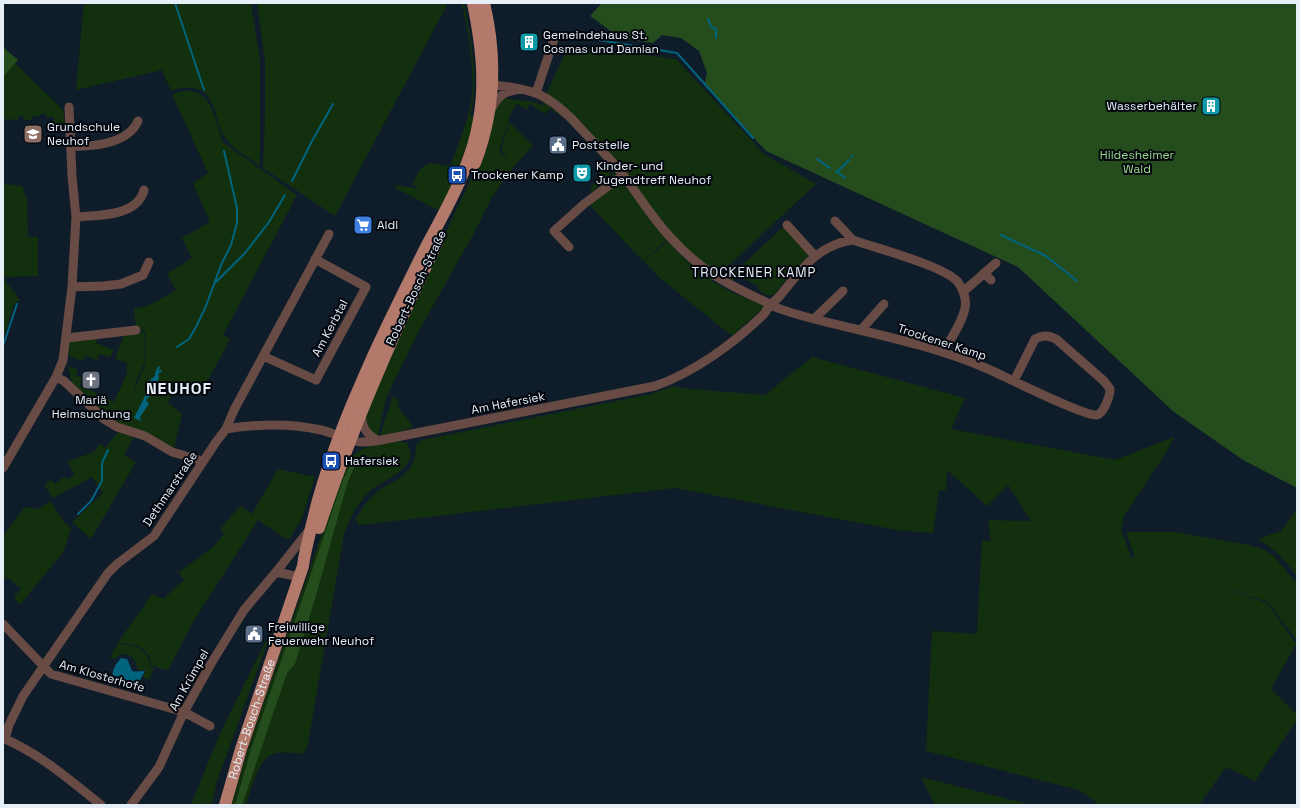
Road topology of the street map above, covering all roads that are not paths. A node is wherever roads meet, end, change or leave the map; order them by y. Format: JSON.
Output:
{"nodes":[{"id":1,"x":473,"y":3,"type":"edge"},
{"id":2,"x":484,"y":3,"type":"edge"},
{"id":3,"x":554,"y":39,"type":"dead end"},
{"id":4,"x":488,"y":85,"type":"junction"},
{"id":5,"x":518,"y":89,"type":"junction"},
{"id":6,"x":536,"y":93,"type":"junction"},
{"id":7,"x":69,"y":107,"type":"dead end"},
{"id":8,"x":490,"y":112,"type":"junction"},
{"id":9,"x":138,"y":121,"type":"dead end"},
{"id":10,"x":70,"y":146,"type":"junction"},
{"id":11,"x":623,"y":175,"type":"junction"},
{"id":12,"x":144,"y":190,"type":"dead end"},
{"id":13,"x":76,"y":217,"type":"junction"},
{"id":14,"x":835,"y":221,"type":"dead end"},
{"id":15,"x":787,"y":226,"type":"dead end"},
{"id":16,"x":329,"y":234,"type":"dead end"},
{"id":17,"x":853,"y":240,"type":"junction"},
{"id":18,"x":570,"y":248,"type":"dead end"},
{"id":19,"x":814,"y":256,"type":"junction"},
{"id":20,"x":315,"y":259,"type":"junction"},
{"id":21,"x":149,"y":262,"type":"dead end"},
{"id":22,"x":996,"y":263,"type":"dead end"},
{"id":23,"x":984,"y":273,"type":"junction"},
{"id":24,"x":991,"y":280,"type":"dead end"},
{"id":25,"x":72,"y":287,"type":"junction"},
{"id":26,"x":964,"y":291,"type":"junction"},
{"id":27,"x":843,"y":292,"type":"dead end"},
{"id":28,"x":884,"y":304,"type":"dead end"},
{"id":29,"x":770,"y":305,"type":"junction"},
{"id":30,"x":814,"y":319,"type":"junction"},
{"id":31,"x":136,"y":330,"type":"dead end"},
{"id":32,"x":861,"y":330,"type":"junction"},
{"id":33,"x":67,"y":338,"type":"junction"},
{"id":34,"x":943,"y":352,"type":"junction"},
{"id":35,"x":264,"y":356,"type":"junction"},
{"id":36,"x":56,"y":377,"type":"junction"},
{"id":37,"x":1014,"y":381,"type":"junction"},
{"id":38,"x":361,"y":412,"type":"junction"},
{"id":39,"x":226,"y":429,"type":"junction"},
{"id":40,"x":345,"y":438,"type":"junction"},
{"id":41,"x":377,"y":440,"type":"junction"},
{"id":42,"x":203,"y":461,"type":"junction"},
{"id":43,"x":3,"y":468,"type":"edge"},
{"id":44,"x":311,"y":526,"type":"junction"},
{"id":45,"x":276,"y":572,"type":"junction"},
{"id":46,"x":302,"y":572,"type":"junction"},
{"id":47,"x":3,"y":624,"type":"edge"},
{"id":48,"x":44,"y":666,"type":"junction"},
{"id":49,"x":184,"y":712,"type":"junction"},
{"id":50,"x":210,"y":726,"type":"dead end"},
{"id":51,"x":4,"y":738,"type":"edge"},
{"id":52,"x":98,"y":803,"type":"edge"},
{"id":53,"x":131,"y":805,"type":"edge"},
{"id":54,"x":225,"y":805,"type":"edge"}],
"edges":[{"from":1,"to":4,"type":"main road","name":"Robert-Bosch-Straße"},
{"from":2,"to":4,"type":"main road","name":"Robert-Bosch-Straße"},
{"from":3,"to":6,"type":"street"},
{"from":4,"to":5,"type":"street","name":"Trockener Kamp"},
{"from":4,"to":8,"type":"main road","name":"Robert-Bosch-Straße"},
{"from":4,"to":40,"type":"main road","name":"Robert-Bosch-Straße"},
{"from":5,"to":6,"type":"street","name":"Trockener Kamp"},
{"from":5,"to":8,"type":"street"},
{"from":6,"to":11,"type":"street","name":"Trockener Kamp"},
{"from":7,"to":10,"type":"street"},
{"from":8,"to":38,"type":"main road","name":"Robert-Bosch-Straße"},
{"from":9,"to":10,"type":"street"},
{"from":10,"to":13,"type":"street"},
{"from":11,"to":18,"type":"street"},
{"from":11,"to":29,"type":"street","name":"Trockener Kamp"},
{"from":12,"to":13,"type":"street"},
{"from":13,"to":25,"type":"street"},
{"from":14,"to":17,"type":"street"},
{"from":15,"to":19,"type":"street"},
{"from":16,"to":20,"type":"street","name":"Dethmarstraße"},
{"from":17,"to":19,"type":"street","name":"Am Hafersiek"},
{"from":17,"to":26,"type":"street"},
{"from":19,"to":29,"type":"street","name":"Am Hafersiek"},
{"from":20,"to":35,"type":"street","name":"Dethmarstraße"},
{"from":20,"to":35,"type":"street","name":"Am Kerbtal"},
{"from":21,"to":25,"type":"street"},
{"from":22,"to":23,"type":"street"},
{"from":23,"to":24,"type":"street"},
{"from":23,"to":26,"type":"street"},
{"from":25,"to":33,"type":"street"},
{"from":26,"to":34,"type":"street"},
{"from":27,"to":30,"type":"street"},
{"from":28,"to":32,"type":"street"},
{"from":29,"to":30,"type":"street","name":"Trockener Kamp"},
{"from":29,"to":41,"type":"street","name":"Am Hafersiek"},
{"from":30,"to":32,"type":"street","name":"Trockener Kamp"},
{"from":31,"to":33,"type":"street"},
{"from":32,"to":34,"type":"street","name":"Trockener Kamp"},
{"from":33,"to":36,"type":"street"},
{"from":34,"to":37,"type":"street","name":"Trockener Kamp"},
{"from":35,"to":39,"type":"street","name":"Dethmarstraße"},
{"from":36,"to":42,"type":"street"},
{"from":36,"to":43,"type":"street"},
{"from":37,"to":37,"type":"street","name":"Trockener Kamp"},
{"from":38,"to":40,"type":"main road","name":"Robert-Bosch-Straße"},
{"from":38,"to":41,"type":"street"},
{"from":39,"to":40,"type":"street","name":"Am Hafersiek"},
{"from":39,"to":42,"type":"street","name":"Dethmarstraße"},
{"from":40,"to":41,"type":"street","name":"Am Hafersiek"},
{"from":40,"to":44,"type":"main road","name":"Robert-Bosch-Straße"},
{"from":40,"to":46,"type":"main road","name":"Robert-Bosch-Straße"},
{"from":42,"to":48,"type":"street","name":"Dethmarstraße"},
{"from":44,"to":45,"type":"street","name":"Am Krümpel"},
{"from":44,"to":46,"type":"main road","name":"Robert-Bosch-Straße"},
{"from":45,"to":46,"type":"street"},
{"from":45,"to":49,"type":"street","name":"Am Krümpel"},
{"from":46,"to":54,"type":"main road","name":"Robert-Bosch-Straße"},
{"from":47,"to":48,"type":"street","name":"Am Klosterhofe"},
{"from":48,"to":49,"type":"street","name":"Am Klosterhofe"},
{"from":48,"to":51,"type":"street","name":"Dethmarstraße"},
{"from":49,"to":50,"type":"street","name":"Am Klosterhofe"},
{"from":49,"to":53,"type":"street","name":"Am Krümpel"},
{"from":51,"to":52,"type":"street"}]}
